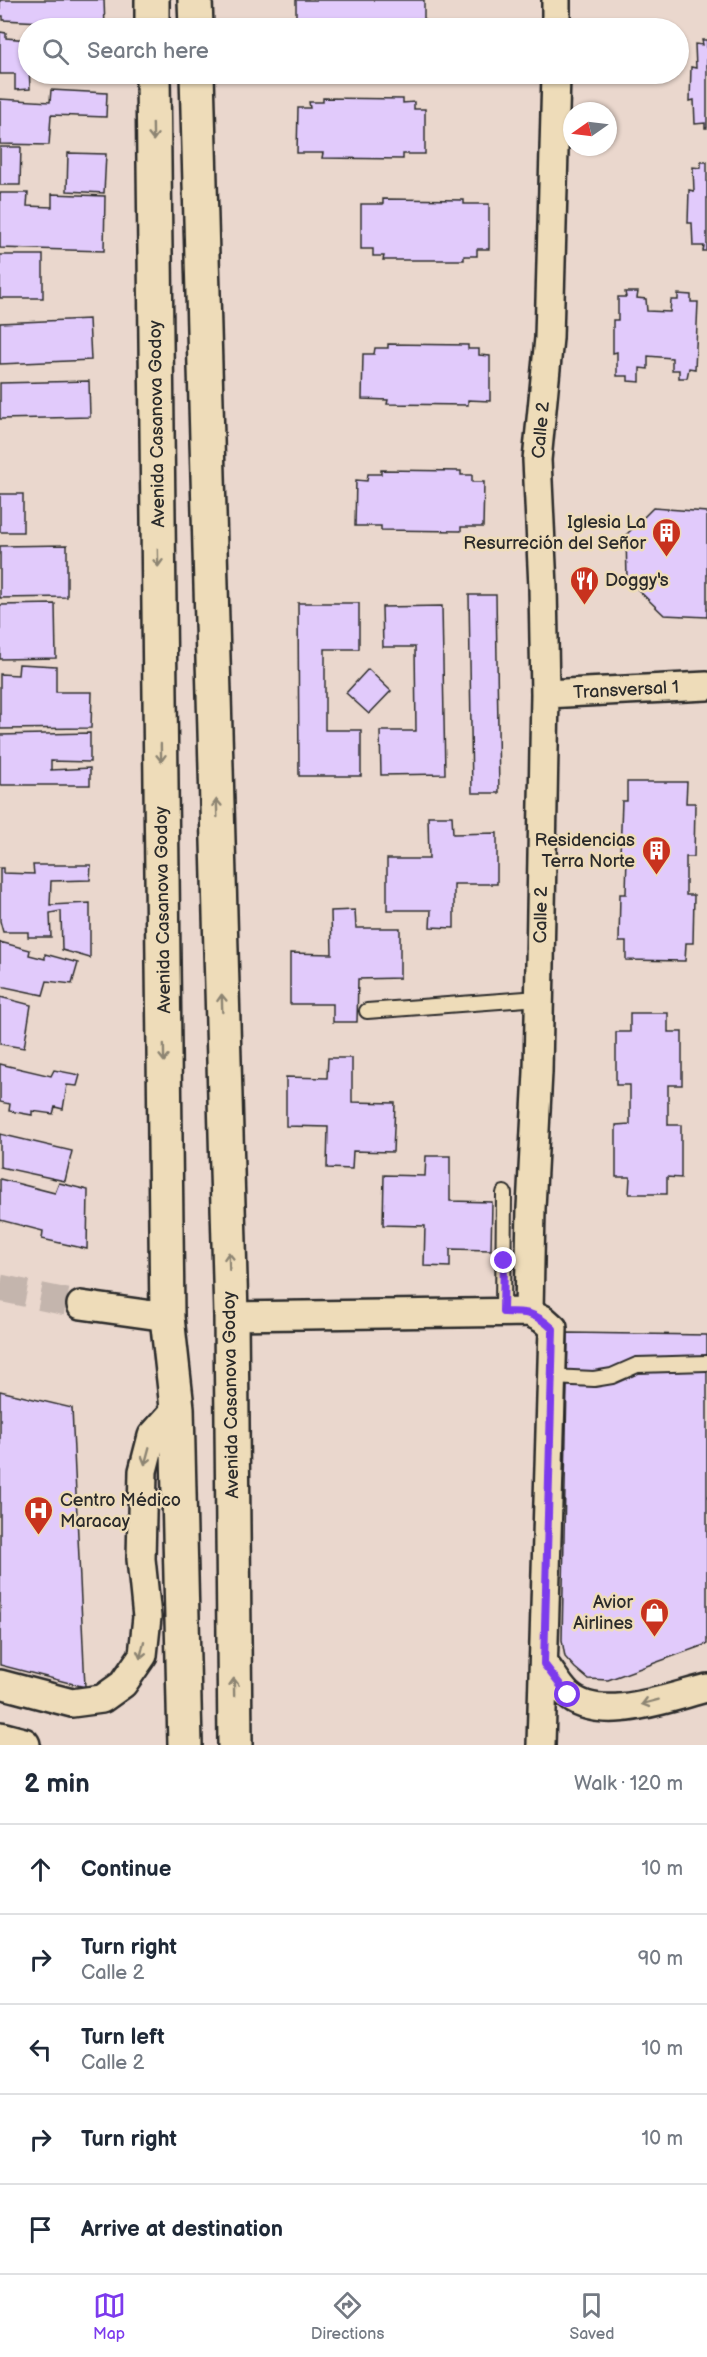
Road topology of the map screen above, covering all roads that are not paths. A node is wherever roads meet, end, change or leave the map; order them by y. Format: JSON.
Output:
{"nodes":[{"id":1,"x":152,"y":0,"type":"edge"},
{"id":2,"x":195,"y":0,"type":"edge"},
{"id":3,"x":556,"y":0,"type":"edge"},
{"id":4,"x":152,"y":18,"type":"edge"},
{"id":5,"x":196,"y":18,"type":"edge"},
{"id":6,"x":556,"y":18,"type":"edge"},
{"id":7,"x":153,"y":84,"type":"edge"},
{"id":8,"x":197,"y":84,"type":"edge"},
{"id":9,"x":556,"y":84,"type":"edge"},
{"id":10,"x":707,"y":686,"type":"edge"},
{"id":11,"x":545,"y":694,"type":"junction"},
{"id":12,"x":539,"y":998,"type":"junction"},
{"id":13,"x":367,"y":1011,"type":"dead end"},
{"id":14,"x":504,"y":1193,"type":"dead end"},
{"id":15,"x":81,"y":1305,"type":"tunnel mouth"},
{"id":16,"x":516,"y":1312,"type":"junction"},
{"id":17,"x":231,"y":1316,"type":"junction"},
{"id":18,"x":167,"y":1317,"type":"junction"},
{"id":19,"x":707,"y":1363,"type":"edge"},
{"id":20,"x":552,"y":1377,"type":"junction"},
{"id":21,"x":177,"y":1408,"type":"junction"},
{"id":22,"x":544,"y":1664,"type":"junction"},
{"id":23,"x":0,"y":1684,"type":"edge"},
{"id":24,"x":707,"y":1688,"type":"edge"},
{"id":25,"x":0,"y":1739,"type":"edge"},
{"id":26,"x":23,"y":1745,"type":"edge"},
{"id":27,"x":185,"y":1745,"type":"edge"},
{"id":28,"x":235,"y":1745,"type":"edge"},
{"id":29,"x":541,"y":1745,"type":"edge"}],
"edges":[{"from":1,"to":4,"type":"street"},
{"from":2,"to":5,"type":"street"},
{"from":3,"to":6,"type":"street"},
{"from":7,"to":18,"type":"street","name":"Avenida Casanova Godoy","one_way":true},
{"from":17,"to":8,"type":"street","name":"Avenida Casanova Godoy","one_way":true},
{"from":9,"to":11,"type":"street","name":"Calle 2"},
{"from":10,"to":11,"type":"street","name":"Transversal 1"},
{"from":11,"to":12,"type":"street","name":"Calle 2"},
{"from":12,"to":13,"type":"lane"},
{"from":12,"to":16,"type":"street","name":"Calle 2"},
{"from":14,"to":16,"type":"lane"},
{"from":15,"to":18,"type":"street"},
{"from":16,"to":17,"type":"street"},
{"from":16,"to":20,"type":"street"},
{"from":28,"to":17,"type":"street","name":"Avenida Casanova Godoy","one_way":true},
{"from":18,"to":21,"type":"street","name":"Avenida Casanova Godoy"},
{"from":19,"to":20,"type":"lane"},
{"from":20,"to":22,"type":"street"},
{"from":21,"to":23,"type":"street","one_way":true},
{"from":21,"to":27,"type":"street","name":"Avenida Casanova Godoy"},
{"from":24,"to":22,"type":"street","one_way":true},
{"from":22,"to":29,"type":"street"},
{"from":25,"to":26,"type":"street"}]}
